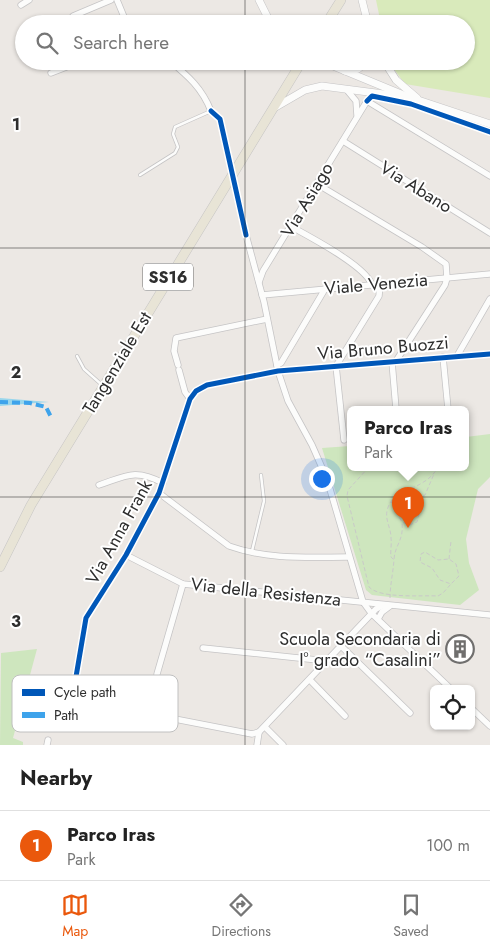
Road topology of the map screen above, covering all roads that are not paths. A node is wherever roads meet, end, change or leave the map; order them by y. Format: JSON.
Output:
{"nodes":[{"id":1,"x":29,"y":0,"type":"edge"},
{"id":2,"x":111,"y":0,"type":"edge"},
{"id":3,"x":117,"y":0,"type":"edge"},
{"id":4,"x":259,"y":0,"type":"edge"},
{"id":5,"x":362,"y":0,"type":"edge"},
{"id":6,"x":337,"y":3,"type":"edge"},
{"id":7,"x":21,"y":5,"type":"dead end"},
{"id":8,"x":76,"y":15,"type":"edge"},
{"id":9,"x":123,"y":15,"type":"edge"},
{"id":10,"x":266,"y":15,"type":"edge"},
{"id":11,"x":331,"y":15,"type":"edge"},
{"id":12,"x":366,"y":15,"type":"edge"},
{"id":13,"x":61,"y":70,"type":"edge"},
{"id":14,"x":181,"y":70,"type":"edge"},
{"id":15,"x":297,"y":70,"type":"edge"},
{"id":16,"x":352,"y":70,"type":"edge"},
{"id":17,"x":390,"y":70,"type":"edge"},
{"id":18,"x":345,"y":71,"type":"joint"},
{"id":19,"x":52,"y":74,"type":"dead end"},
{"id":20,"x":346,"y":89,"type":"junction"},
{"id":21,"x":406,"y":96,"type":"junction"},
{"id":22,"x":421,"y":101,"type":"junction"},
{"id":23,"x":274,"y":108,"type":"junction"},
{"id":24,"x":211,"y":111,"type":"joint"},
{"id":25,"x":357,"y":118,"type":"junction"},
{"id":26,"x":490,"y":124,"type":"edge"},
{"id":27,"x":343,"y":141,"type":"junction"},
{"id":28,"x":140,"y":175,"type":"dead end"},
{"id":29,"x":490,"y":176,"type":"edge"},
{"id":30,"x":317,"y":184,"type":"junction"},
{"id":31,"x":292,"y":227,"type":"junction"},
{"id":32,"x":490,"y":233,"type":"edge"},
{"id":33,"x":246,"y":235,"type":"dead end"},
{"id":34,"x":490,"y":274,"type":"edge"},
{"id":35,"x":447,"y":278,"type":"junction"},
{"id":36,"x":259,"y":282,"type":"junction"},
{"id":37,"x":380,"y":284,"type":"junction"},
{"id":38,"x":372,"y":285,"type":"junction"},
{"id":39,"x":325,"y":289,"type":"junction"},
{"id":40,"x":262,"y":295,"type":"junction"},
{"id":41,"x":490,"y":299,"type":"edge"},
{"id":42,"x":267,"y":318,"type":"junction"},
{"id":43,"x":490,"y":354,"type":"edge"},
{"id":44,"x":77,"y":356,"type":"dead end"},
{"id":45,"x":457,"y":356,"type":"junction"},
{"id":46,"x":443,"y":358,"type":"junction"},
{"id":47,"x":394,"y":361,"type":"junction"},
{"id":48,"x":336,"y":366,"type":"junction"},
{"id":49,"x":277,"y":368,"type":"junction"},
{"id":50,"x":103,"y":386,"type":"junction"},
{"id":51,"x":190,"y":399,"type":"junction"},
{"id":52,"x":396,"y":406,"type":"edge"},
{"id":53,"x":448,"y":406,"type":"edge"},
{"id":54,"x":344,"y":440,"type":"dead end"},
{"id":55,"x":261,"y":475,"type":"dead end"},
{"id":56,"x":162,"y":483,"type":"junction"},
{"id":57,"x":99,"y":485,"type":"dead end"},
{"id":58,"x":159,"y":493,"type":"junction"},
{"id":59,"x":251,"y":552,"type":"junction"},
{"id":60,"x":126,"y":555,"type":"junction"},
{"id":61,"x":349,"y":557,"type":"junction"},
{"id":62,"x":0,"y":567,"type":"edge"},
{"id":63,"x":183,"y":584,"type":"junction"},
{"id":64,"x":364,"y":602,"type":"junction"},
{"id":65,"x":387,"y":606,"type":"junction"},
{"id":66,"x":371,"y":613,"type":"junction"},
{"id":67,"x":490,"y":615,"type":"edge"},
{"id":68,"x":378,"y":619,"type":"junction"},
{"id":69,"x":341,"y":646,"type":"junction"},
{"id":70,"x":203,"y":648,"type":"dead end"},
{"id":71,"x":327,"y":661,"type":"junction"},
{"id":72,"x":157,"y":674,"type":"dead end"},
{"id":73,"x":76,"y":675,"type":"edge"},
{"id":74,"x":310,"y":680,"type":"junction"},
{"id":75,"x":447,"y":685,"type":"edge"},
{"id":76,"x":475,"y":712,"type":"edge"},
{"id":77,"x":410,"y":713,"type":"dead end"},
{"id":78,"x":345,"y":716,"type":"dead end"},
{"id":79,"x":178,"y":720,"type":"edge"},
{"id":80,"x":490,"y":726,"type":"edge"},
{"id":81,"x":265,"y":727,"type":"junction"},
{"id":82,"x":259,"y":732,"type":"junction"},
{"id":83,"x":257,"y":745,"type":"edge"},
{"id":84,"x":283,"y":745,"type":"edge"}],
"edges":[{"from":1,"to":7,"type":"street"},
{"from":2,"to":8,"type":"street"},
{"from":3,"to":9,"type":"street"},
{"from":4,"to":10,"type":"street"},
{"from":5,"to":12,"type":"street"},
{"from":6,"to":11,"type":"main road"},
{"from":13,"to":19,"type":"street"},
{"from":14,"to":24,"type":"street"},
{"from":15,"to":23,"type":"main road","name":"Tangenziale Est","number":"SS16"},
{"from":16,"to":18,"type":"street"},
{"from":17,"to":22,"type":"street"},
{"from":18,"to":21,"type":"street"},
{"from":20,"to":21,"type":"street"},
{"from":20,"to":23,"type":"street"},
{"from":20,"to":25,"type":"street"},
{"from":21,"to":22,"type":"street"},
{"from":22,"to":26,"type":"street"},
{"from":23,"to":50,"type":"main road","name":"Tangenziale Est","number":"SS16"},
{"from":24,"to":28,"type":"lane"},
{"from":25,"to":27,"type":"street","name":"Via Asiago"},
{"from":25,"to":29,"type":"street","name":"Via Asiago"},
{"from":27,"to":30,"type":"street","name":"Via Asiago"},
{"from":27,"to":32,"type":"street","name":"Via Abano"},
{"from":30,"to":31,"type":"street","name":"Via Asiago"},
{"from":30,"to":35,"type":"street"},
{"from":31,"to":36,"type":"street","name":"Via Asiago"},
{"from":31,"to":38,"type":"street"},
{"from":33,"to":36,"type":"street"},
{"from":34,"to":35,"type":"street","name":"Viale Venezia"},
{"from":35,"to":37,"type":"street","name":"Viale Venezia"},
{"from":35,"to":47,"type":"street"},
{"from":36,"to":40,"type":"street"},
{"from":37,"to":38,"type":"street","name":"Viale Venezia"},
{"from":37,"to":48,"type":"street"},
{"from":38,"to":39,"type":"street","name":"Viale Venezia"},
{"from":39,"to":40,"type":"street","name":"Viale Venezia"},
{"from":39,"to":49,"type":"street"},
{"from":40,"to":42,"type":"street"},
{"from":41,"to":45,"type":"street"},
{"from":42,"to":49,"type":"street"},
{"from":42,"to":51,"type":"street"},
{"from":43,"to":45,"type":"street","name":"Via Bruno Buozzi"},
{"from":44,"to":50,"type":"lane"},
{"from":45,"to":46,"type":"street","name":"Via Bruno Buozzi"},
{"from":46,"to":47,"type":"street","name":"Via Bruno Buozzi"},
{"from":46,"to":53,"type":"street","name":"Via Bruno Buozzi"},
{"from":47,"to":48,"type":"street","name":"Via Bruno Buozzi"},
{"from":47,"to":52,"type":"street","name":"Via Bruno Buozzi"},
{"from":48,"to":49,"type":"street","name":"Via Bruno Buozzi"},
{"from":48,"to":54,"type":"street","name":"Via Bruno Buozzi"},
{"from":49,"to":51,"type":"street"},
{"from":49,"to":61,"type":"street"},
{"from":50,"to":62,"type":"main road","name":"Tangenziale Est","number":"SS16"},
{"from":51,"to":56,"type":"street","name":"Via Anna Frank"},
{"from":55,"to":59,"type":"lane"},
{"from":56,"to":57,"type":"street"},
{"from":56,"to":58,"type":"street","name":"Via Anna Frank"},
{"from":58,"to":59,"type":"street"},
{"from":58,"to":60,"type":"street","name":"Via Anna Frank"},
{"from":59,"to":61,"type":"street"},
{"from":60,"to":63,"type":"street","name":"Via della Resistenza"},
{"from":60,"to":73,"type":"street","name":"Via Anna Frank"},
{"from":61,"to":64,"type":"street"},
{"from":63,"to":64,"type":"street","name":"Via della Resistenza"},
{"from":63,"to":72,"type":"street"},
{"from":64,"to":65,"type":"street","name":"Via della Resistenza"},
{"from":64,"to":66,"type":"street"},
{"from":65,"to":66,"type":"street"},
{"from":65,"to":67,"type":"street","name":"Via della Resistenza"},
{"from":65,"to":68,"type":"street"},
{"from":66,"to":68,"type":"street"},
{"from":66,"to":69,"type":"street"},
{"from":68,"to":75,"type":"street"},
{"from":69,"to":71,"type":"street"},
{"from":69,"to":77,"type":"street"},
{"from":70,"to":71,"type":"street"},
{"from":71,"to":74,"type":"street"},
{"from":74,"to":78,"type":"street"},
{"from":74,"to":81,"type":"street"},
{"from":76,"to":80,"type":"street"},
{"from":79,"to":82,"type":"street"},
{"from":81,"to":82,"type":"street"},
{"from":81,"to":84,"type":"street"},
{"from":82,"to":83,"type":"street"}]}
